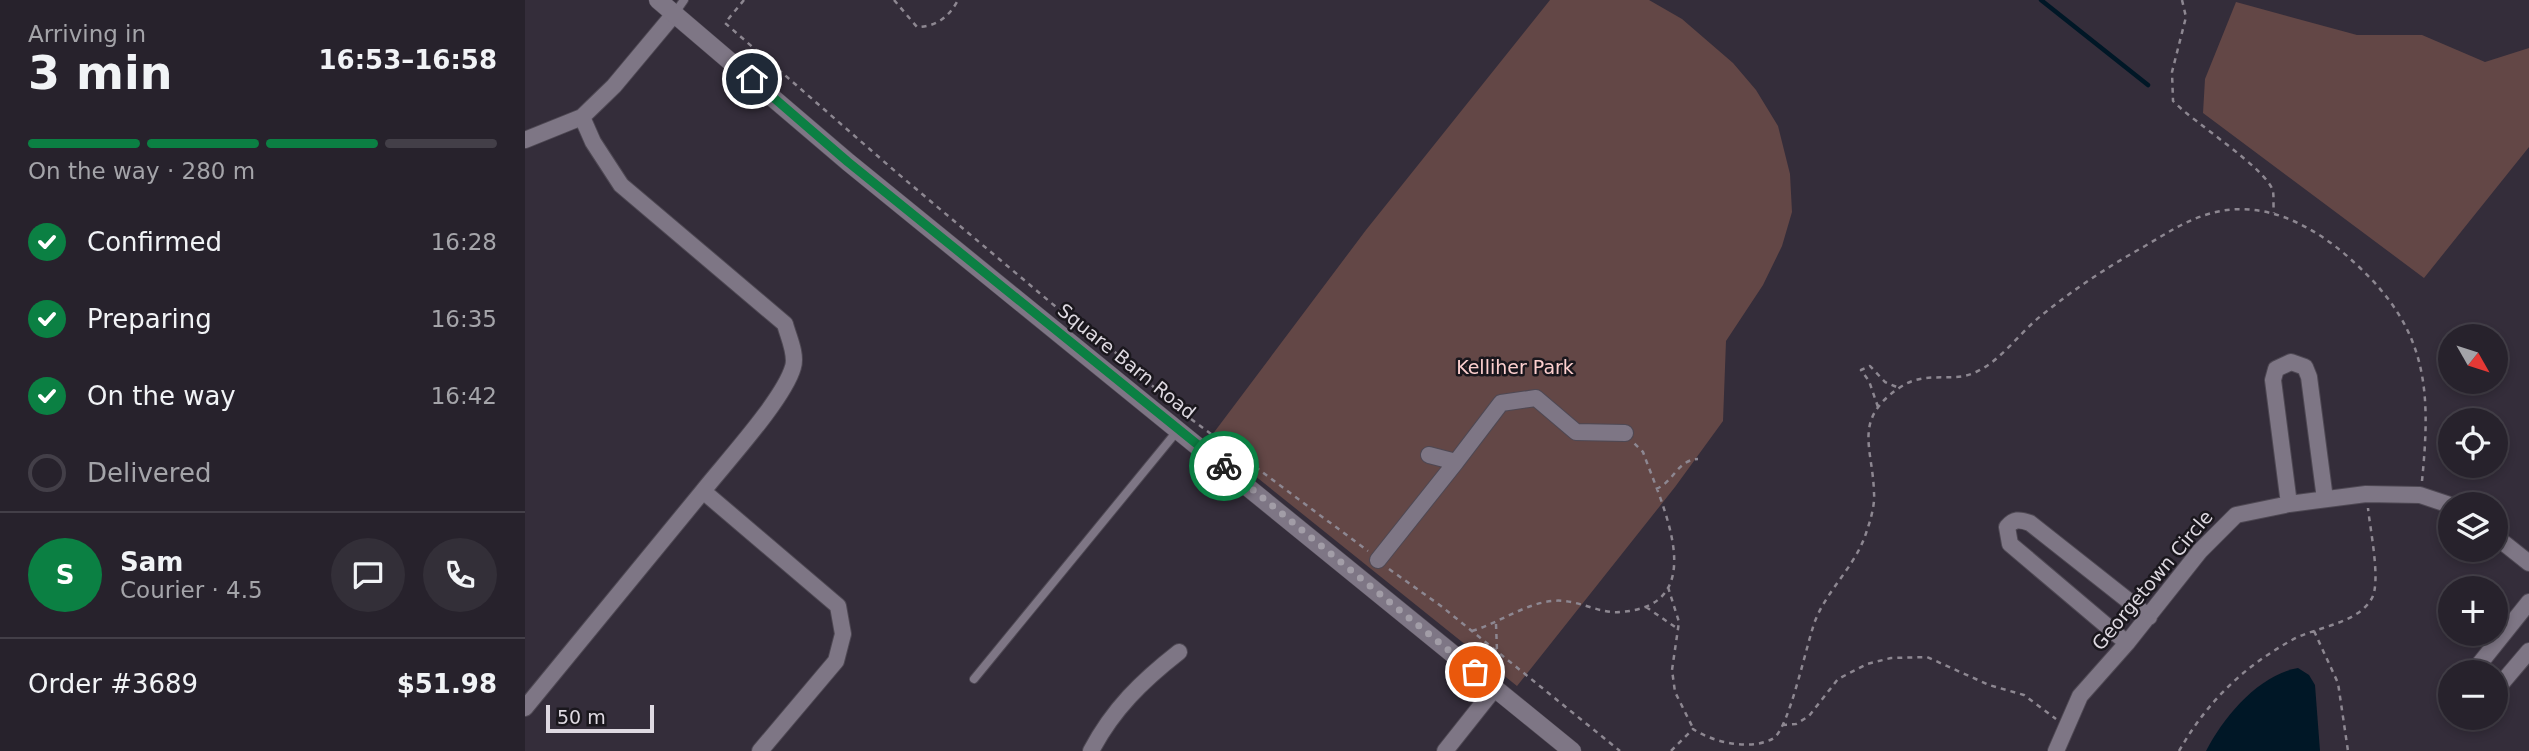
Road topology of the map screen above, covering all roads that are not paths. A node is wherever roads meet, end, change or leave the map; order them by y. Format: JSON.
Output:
{"nodes":[{"id":1,"x":658,"y":0,"type":"edge"},
{"id":2,"x":679,"y":7,"type":"edge"},
{"id":3,"x":582,"y":117,"type":"junction"},
{"id":4,"x":525,"y":139,"type":"edge"},
{"id":5,"x":1181,"y":421,"type":"junction"},
{"id":6,"x":1625,"y":433,"type":"road end"},
{"id":7,"x":1429,"y":455,"type":"dead end"},
{"id":8,"x":1456,"y":462,"type":"junction"},
{"id":9,"x":703,"y":491,"type":"junction"},
{"id":10,"x":2325,"y":499,"type":"junction"},
{"id":11,"x":2438,"y":501,"type":"edge"},
{"id":12,"x":2288,"y":503,"type":"junction"},
{"id":13,"x":2508,"y":546,"type":"edge"},
{"id":14,"x":1378,"y":560,"type":"road end"},
{"id":15,"x":2529,"y":563,"type":"edge"},
{"id":16,"x":2529,"y":602,"type":"edge"},
{"id":17,"x":2149,"y":617,"type":"junction"},
{"id":18,"x":2127,"y":643,"type":"junction"},
{"id":19,"x":2529,"y":651,"type":"edge"},
{"id":20,"x":1179,"y":652,"type":"dead end"},
{"id":21,"x":2483,"y":660,"type":"edge"},
{"id":22,"x":2508,"y":676,"type":"edge"},
{"id":23,"x":974,"y":679,"type":"dead end"},
{"id":24,"x":1495,"y":688,"type":"junction"},
{"id":25,"x":525,"y":708,"type":"edge"},
{"id":26,"x":760,"y":751,"type":"edge"},
{"id":27,"x":1091,"y":751,"type":"edge"},
{"id":28,"x":1445,"y":751,"type":"edge"},
{"id":29,"x":1572,"y":751,"type":"edge"},
{"id":30,"x":2056,"y":751,"type":"edge"}],
"edges":[{"from":1,"to":2,"type":"street","name":"Square Barn Road"},
{"from":2,"to":3,"type":"street"},
{"from":2,"to":5,"type":"street","name":"Square Barn Road"},
{"from":3,"to":4,"type":"street"},
{"from":3,"to":9,"type":"street"},
{"from":5,"to":23,"type":"lane"},
{"from":5,"to":24,"type":"street","name":"Square Barn Road"},
{"from":6,"to":8,"type":"street"},
{"from":7,"to":8,"type":"street"},
{"from":8,"to":14,"type":"street"},
{"from":9,"to":25,"type":"street"},
{"from":9,"to":26,"type":"street"},
{"from":10,"to":11,"type":"street","name":"Georgetown Circle"},
{"from":10,"to":12,"type":"street","name":"Georgetown Circle"},
{"from":10,"to":12,"type":"street"},
{"from":12,"to":17,"type":"street","name":"Georgetown Circle"},
{"from":13,"to":15,"type":"street"},
{"from":16,"to":21,"type":"street"},
{"from":17,"to":18,"type":"street","name":"Georgetown Circle"},
{"from":17,"to":18,"type":"street"},
{"from":18,"to":30,"type":"street","name":"Georgetown Circle"},
{"from":19,"to":22,"type":"street"},
{"from":20,"to":27,"type":"street"},
{"from":24,"to":28,"type":"street"},
{"from":24,"to":29,"type":"street","name":"Square Barn Road"}]}
